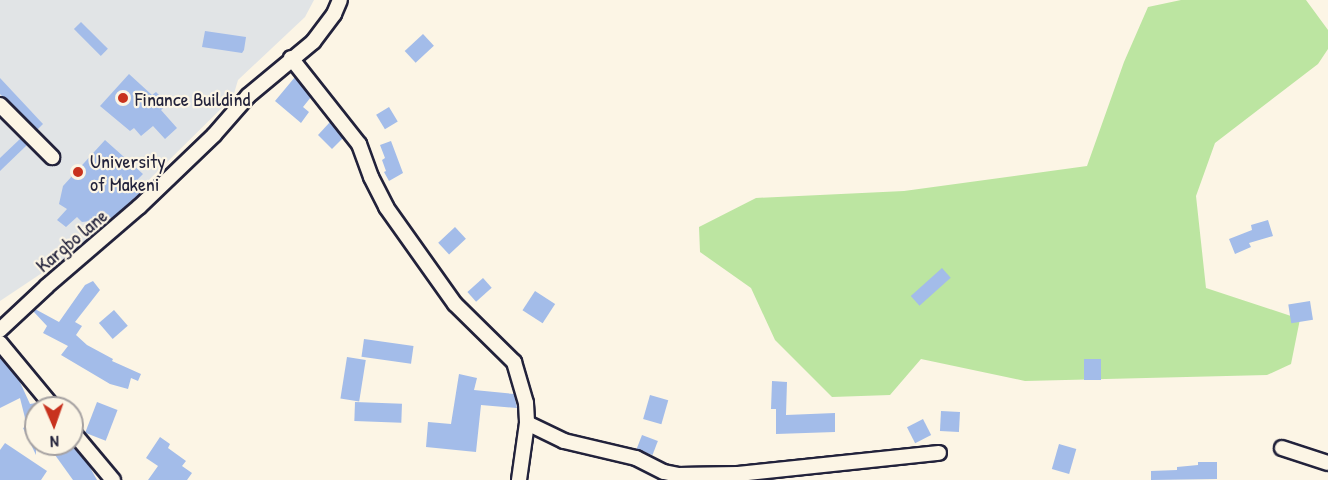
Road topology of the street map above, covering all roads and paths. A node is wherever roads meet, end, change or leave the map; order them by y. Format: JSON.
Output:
{"nodes":[{"id":1,"x":340,"y":0,"type":"edge"},
{"id":2,"x":291,"y":58,"type":"junction"},
{"id":3,"x":0,"y":105,"type":"edge"},
{"id":4,"x":52,"y":157,"type":"dead end"},
{"id":5,"x":0,"y":330,"type":"edge"},
{"id":6,"x":0,"y":342,"type":"edge"},
{"id":7,"x":44,"y":396,"type":"edge"},
{"id":8,"x":527,"y":423,"type":"junction"},
{"id":9,"x":84,"y":445,"type":"edge"},
{"id":10,"x":1282,"y":448,"type":"dead end"},
{"id":11,"x":939,"y":453,"type":"dead end"},
{"id":12,"x":1328,"y":463,"type":"edge"},
{"id":13,"x":113,"y":480,"type":"edge"},
{"id":14,"x":519,"y":480,"type":"edge"}],
"edges":[{"from":1,"to":2,"type":"street","name":"Kargbo lane"},
{"from":2,"to":5,"type":"street","name":"Kargbo lane"},
{"from":2,"to":8,"type":"street"},
{"from":3,"to":4,"type":"street"},
{"from":6,"to":7,"type":"street"},
{"from":8,"to":11,"type":"street"},
{"from":8,"to":14,"type":"street"},
{"from":9,"to":13,"type":"street"},
{"from":10,"to":12,"type":"street"}]}
